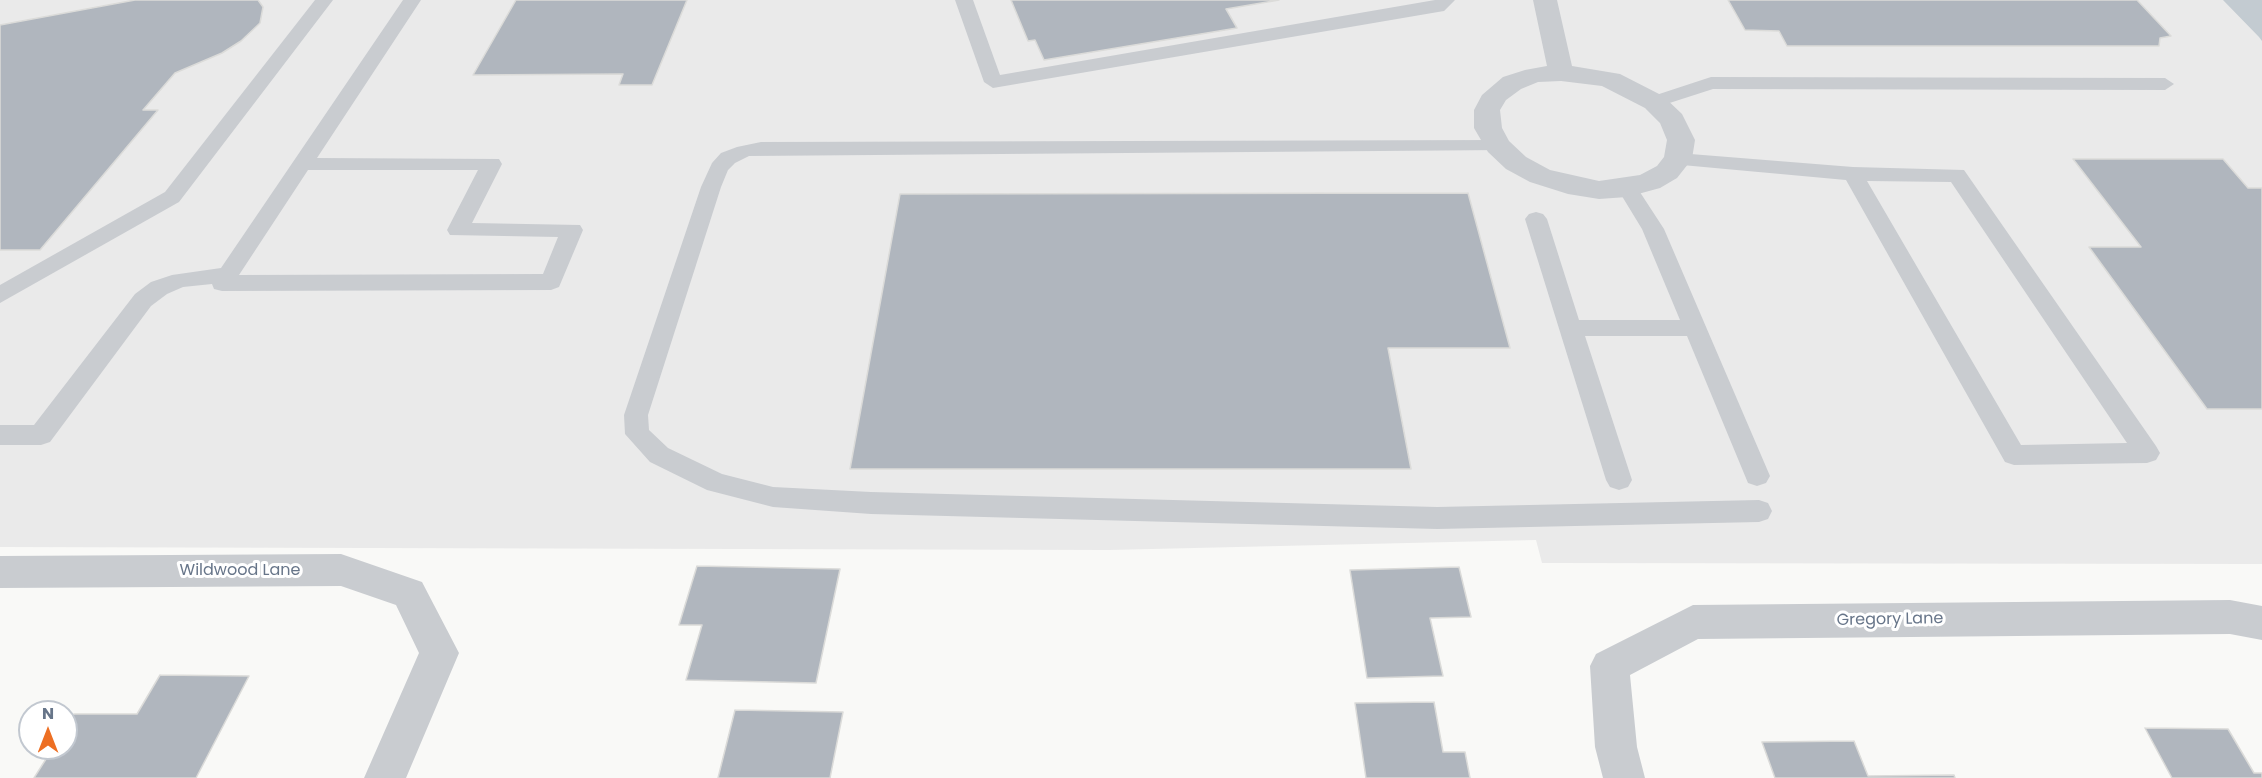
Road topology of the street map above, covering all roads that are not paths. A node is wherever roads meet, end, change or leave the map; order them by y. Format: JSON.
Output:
{"nodes":[{"id":1,"x":324,"y":0,"type":"edge"},
{"id":2,"x":412,"y":0,"type":"edge"},
{"id":3,"x":964,"y":0,"type":"edge"},
{"id":4,"x":1446,"y":0,"type":"edge"},
{"id":5,"x":1545,"y":0,"type":"edge"},
{"id":6,"x":1561,"y":73,"type":"junction"},
{"id":7,"x":2165,"y":84,"type":"dead end"},
{"id":8,"x":1654,"y":102,"type":"junction"},
{"id":9,"x":1498,"y":146,"type":"junction"},
{"id":10,"x":1678,"y":159,"type":"junction"},
{"id":11,"x":302,"y":164,"type":"junction"},
{"id":12,"x":1853,"y":174,"type":"junction"},
{"id":13,"x":1627,"y":188,"type":"junction"},
{"id":14,"x":1536,"y":219,"type":"dead end"},
{"id":15,"x":227,"y":275,"type":"junction"},
{"id":16,"x":0,"y":295,"type":"edge"},
{"id":17,"x":1570,"y":328,"type":"junction"},
{"id":18,"x":1695,"y":328,"type":"junction"},
{"id":19,"x":0,"y":435,"type":"edge"},
{"id":20,"x":1757,"y":476,"type":"dead end"},
{"id":21,"x":1619,"y":480,"type":"dead end"},
{"id":22,"x":1759,"y":511,"type":"dead end"},
{"id":23,"x":0,"y":572,"type":"edge"},
{"id":24,"x":2262,"y":623,"type":"edge"},
{"id":25,"x":1620,"y":762,"type":"edge"},
{"id":26,"x":385,"y":778,"type":"edge"}],
"edges":[{"from":1,"to":16,"type":"lane"},
{"from":2,"to":11,"type":"lane"},
{"from":3,"to":4,"type":"lane"},
{"from":5,"to":6,"type":"street"},
{"from":6,"to":8,"type":"street"},
{"from":6,"to":9,"type":"street"},
{"from":7,"to":8,"type":"lane"},
{"from":8,"to":10,"type":"street"},
{"from":9,"to":13,"type":"street"},
{"from":9,"to":22,"type":"lane"},
{"from":10,"to":12,"type":"lane"},
{"from":10,"to":13,"type":"street"},
{"from":11,"to":15,"type":"lane"},
{"from":11,"to":15,"type":"lane"},
{"from":12,"to":12,"type":"lane"},
{"from":13,"to":18,"type":"lane"},
{"from":14,"to":17,"type":"lane"},
{"from":15,"to":19,"type":"lane"},
{"from":17,"to":18,"type":"lane"},
{"from":17,"to":21,"type":"lane"},
{"from":18,"to":20,"type":"lane"},
{"from":23,"to":26,"type":"street","name":"Wildwood Lane"},
{"from":24,"to":25,"type":"street","name":"Gregory Lane"}]}
